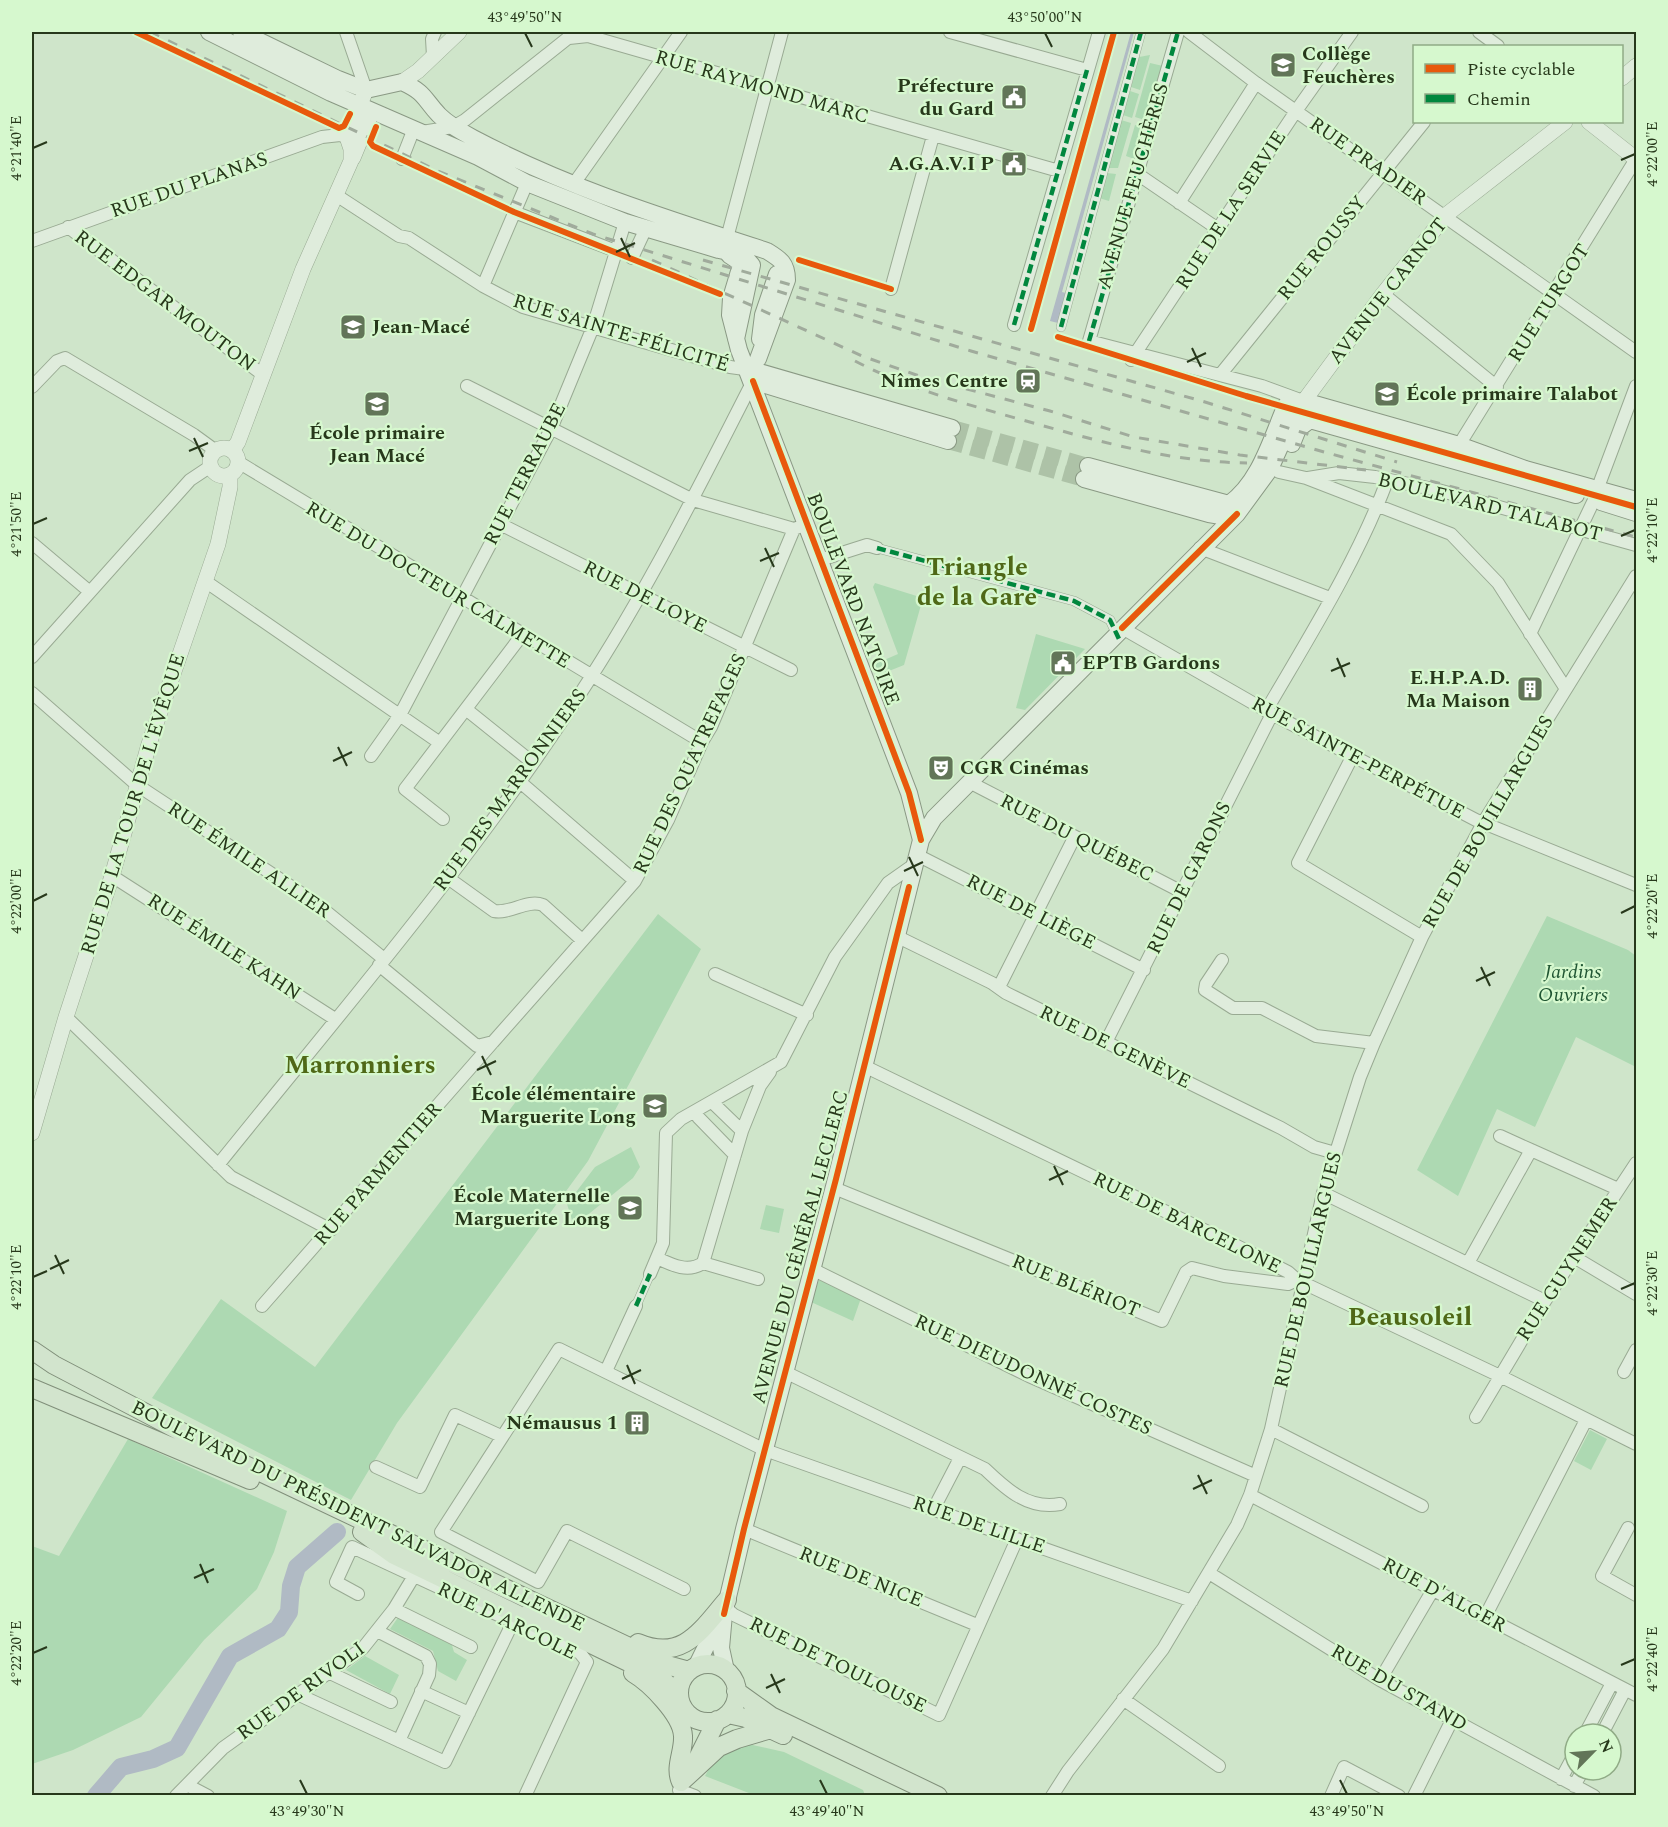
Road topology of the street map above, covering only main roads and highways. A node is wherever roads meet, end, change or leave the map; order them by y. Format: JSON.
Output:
{"nodes":[{"id":1,"x":209,"y":32,"type":"edge"},
{"id":2,"x":241,"y":32,"type":"edge"},
{"id":3,"x":395,"y":86,"type":"junction"},
{"id":4,"x":370,"y":111,"type":"junction"},
{"id":5,"x":723,"y":244,"type":"junction"},
{"id":6,"x":736,"y":339,"type":"junction"},
{"id":7,"x":753,"y":370,"type":"junction"},
{"id":8,"x":1304,"y":401,"type":"junction"},
{"id":9,"x":1310,"y":420,"type":"joint"},
{"id":10,"x":950,"y":434,"type":"tunnel mouth"},
{"id":11,"x":1086,"y":473,"type":"tunnel mouth"},
{"id":12,"x":1264,"y":480,"type":"junction"},
{"id":13,"x":1595,"y":495,"type":"junction"},
{"id":14,"x":1636,"y":500,"type":"edge"},
{"id":15,"x":1233,"y":509,"type":"junction"},
{"id":16,"x":1636,"y":513,"type":"edge"},
{"id":17,"x":918,"y":853,"type":"junction"},
{"id":18,"x":32,"y":1350,"type":"edge"},
{"id":19,"x":32,"y":1388,"type":"edge"},
{"id":20,"x":362,"y":1532,"type":"junction"},
{"id":21,"x":726,"y":1608,"type":"junction"},
{"id":22,"x":591,"y":1630,"type":"junction"},
{"id":23,"x":693,"y":1669,"type":"junction"},
{"id":24,"x":726,"y":1671,"type":"junction"},
{"id":25,"x":736,"y":1691,"type":"junction"},
{"id":26,"x":679,"y":1696,"type":"junction"},
{"id":27,"x":688,"y":1713,"type":"junction"},
{"id":28,"x":722,"y":1717,"type":"junction"},
{"id":29,"x":771,"y":1729,"type":"junction"},
{"id":30,"x":683,"y":1791,"type":"edge"},
{"id":31,"x":910,"y":1796,"type":"edge"},
{"id":32,"x":938,"y":1796,"type":"edge"}],
"edges":[{"from":1,"to":4,"type":"main road"},
{"from":2,"to":3,"type":"main road"},
{"from":3,"to":4,"type":"main road"},
{"from":3,"to":5,"type":"main road"},
{"from":4,"to":5,"type":"main road"},
{"from":5,"to":6,"type":"main road","name":"BOULEVARD NATOIRE"},
{"from":5,"to":6,"type":"main road"},
{"from":5,"to":7,"type":"main road"},
{"from":6,"to":7,"type":"main road","name":"BOULEVARD NATOIRE"},
{"from":7,"to":10,"type":"main road"},
{"from":7,"to":17,"type":"main road","name":"BOULEVARD NATOIRE"},
{"from":8,"to":12,"type":"main road","name":"AVENUE DU GÉNÉRAL LECLERC"},
{"from":8,"to":13,"type":"main road","name":"BOULEVARD TALABOT"},
{"from":8,"to":15,"type":"main road"},
{"from":9,"to":12,"type":"main road","name":"AVENUE DU GÉNÉRAL LECLERC"},
{"from":9,"to":13,"type":"main road","name":"BOULEVARD TALABOT"},
{"from":11,"to":15,"type":"main road"},
{"from":12,"to":15,"type":"main road","name":"AVENUE DU GÉNÉRAL LECLERC"},
{"from":13,"to":14,"type":"main road","name":"BOULEVARD TALABOT"},
{"from":13,"to":16,"type":"main road","name":"BOULEVARD TALABOT"},
{"from":15,"to":17,"type":"main road","name":"AVENUE DU GÉNÉRAL LECLERC"},
{"from":17,"to":21,"type":"main road","name":"AVENUE DU GÉNÉRAL LECLERC"},
{"from":18,"to":22,"type":"main road","name":"BOULEVARD DU PRÉSIDENT SALVADOR ALLENDE"},
{"from":19,"to":20,"type":"main road","name":"BOULEVARD DU PRÉSIDENT SALVADOR ALLENDE"},
{"from":20,"to":26,"type":"main road","name":"BOULEVARD DU PRÉSIDENT SALVADOR ALLENDE"},
{"from":20,"to":30,"type":"main road"},
{"from":21,"to":22,"type":"main road"},
{"from":21,"to":23,"type":"main road","name":"AVENUE DU GÉNÉRAL LECLERC"},
{"from":21,"to":24,"type":"main road","name":"AVENUE DU GÉNÉRAL LECLERC"},
{"from":22,"to":23,"type":"main road","name":"BOULEVARD DU PRÉSIDENT SALVADOR ALLENDE"},
{"from":23,"to":24,"type":"main road","name":"BOULEVARD DU PRÉSIDENT SALVADOR ALLENDE"},
{"from":23,"to":26,"type":"main road"},
{"from":24,"to":25,"type":"main road"},
{"from":25,"to":28,"type":"main road"},
{"from":25,"to":32,"type":"main road"},
{"from":26,"to":27,"type":"main road","name":"BOULEVARD DU PRÉSIDENT SALVADOR ALLENDE"},
{"from":27,"to":28,"type":"main road"},
{"from":27,"to":30,"type":"main road"},
{"from":28,"to":29,"type":"main road"},
{"from":28,"to":30,"type":"main road"},
{"from":29,"to":30,"type":"main road"},
{"from":29,"to":31,"type":"main road"}]}
